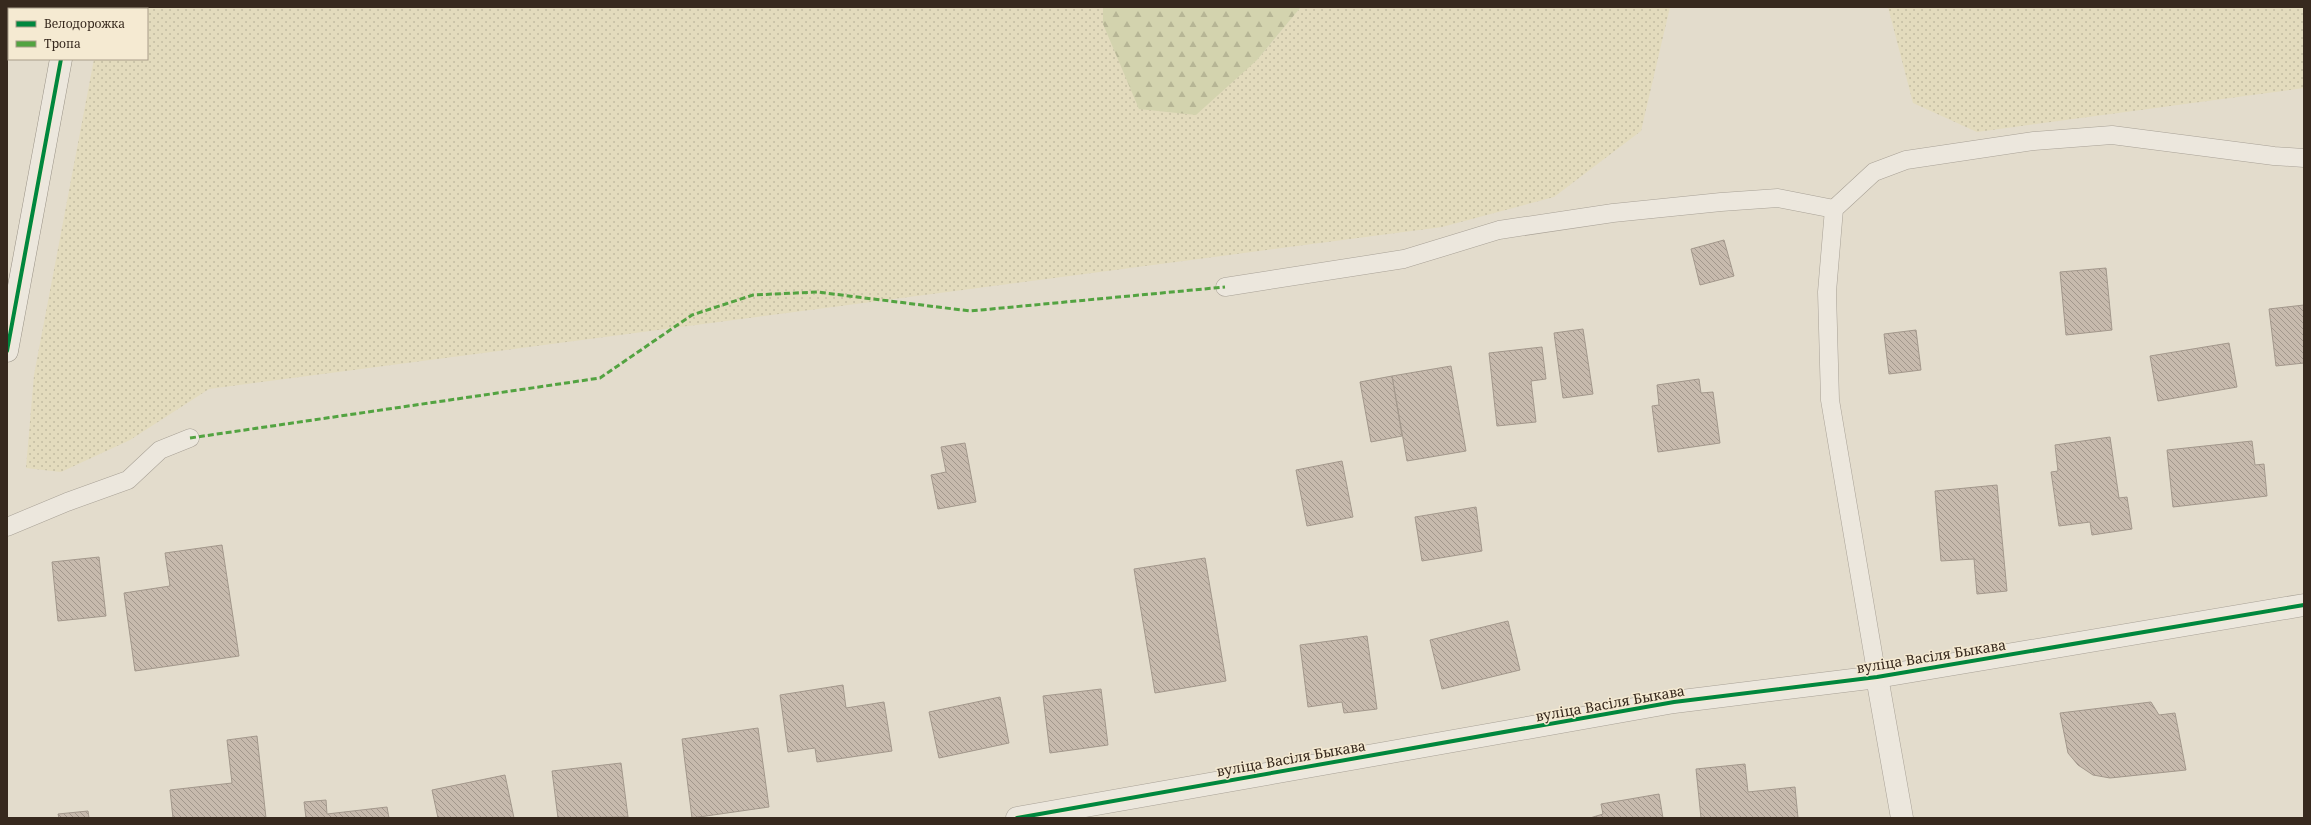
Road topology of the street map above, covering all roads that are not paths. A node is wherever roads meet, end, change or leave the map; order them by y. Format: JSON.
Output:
{"nodes":[{"id":1,"x":61,"y":60,"type":"edge"},
{"id":2,"x":2304,"y":158,"type":"edge"},
{"id":3,"x":1834,"y":209,"type":"junction"},
{"id":4,"x":1225,"y":287,"type":"dead end"},
{"id":5,"x":7,"y":351,"type":"edge"},
{"id":6,"x":190,"y":438,"type":"dead end"},
{"id":7,"x":7,"y":527,"type":"edge"},
{"id":8,"x":2304,"y":605,"type":"edge"},
{"id":9,"x":1877,"y":677,"type":"junction"},
{"id":10,"x":1017,"y":818,"type":"edge"},
{"id":11,"x":1902,"y":818,"type":"edge"}],
"edges":[{"from":1,"to":5,"type":"street"},
{"from":2,"to":3,"type":"lane"},
{"from":3,"to":4,"type":"lane"},
{"from":3,"to":9,"type":"lane"},
{"from":6,"to":7,"type":"lane"},
{"from":8,"to":9,"type":"street","name":"вуліца Васіля Быкава"},
{"from":9,"to":10,"type":"street","name":"вуліца Васіля Быкава"},
{"from":9,"to":11,"type":"street"}]}
